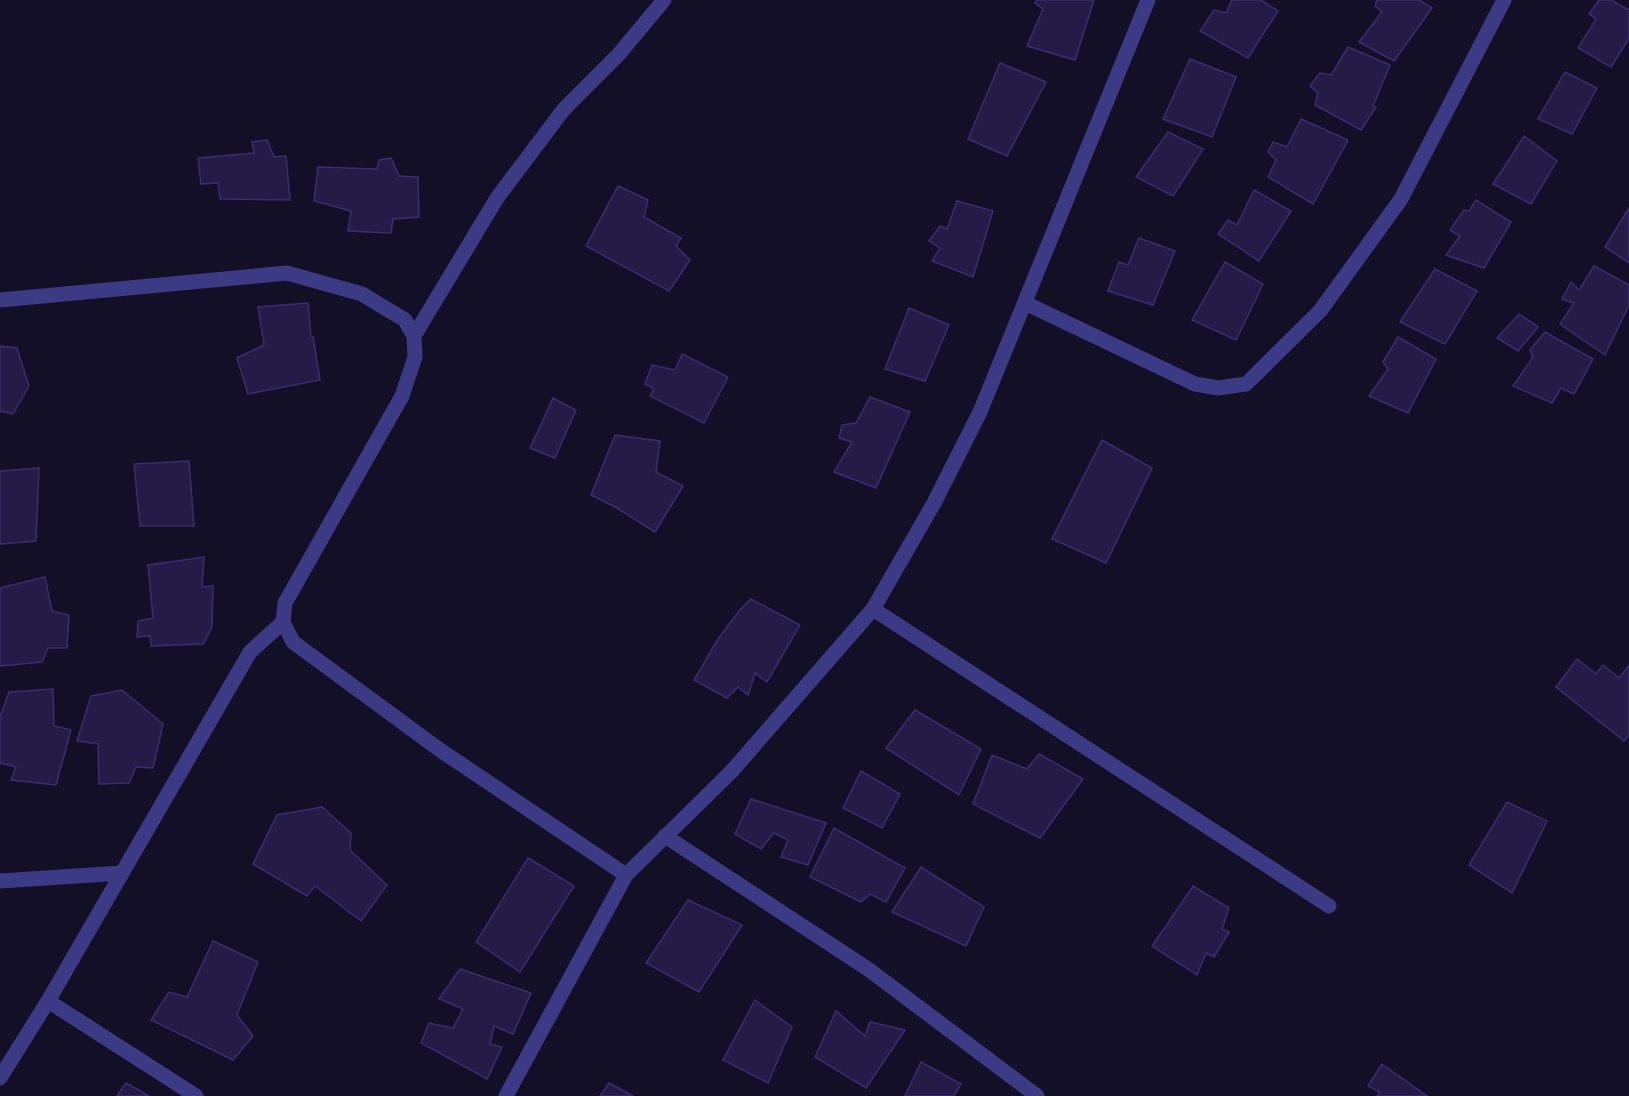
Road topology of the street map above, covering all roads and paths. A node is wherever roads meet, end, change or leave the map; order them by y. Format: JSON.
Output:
{"nodes":[{"id":1,"x":664,"y":0,"type":"edge"},
{"id":2,"x":1148,"y":0,"type":"edge"},
{"id":3,"x":1504,"y":0,"type":"edge"},
{"id":4,"x":0,"y":300,"type":"edge"},
{"id":5,"x":1025,"y":303,"type":"junction"},
{"id":6,"x":414,"y":336,"type":"junction"},
{"id":7,"x":873,"y":609,"type":"junction"},
{"id":8,"x":283,"y":622,"type":"junction"},
{"id":9,"x":665,"y":836,"type":"junction"},
{"id":10,"x":122,"y":873,"type":"junction"},
{"id":11,"x":626,"y":876,"type":"junction"},
{"id":12,"x":0,"y":881,"type":"edge"},
{"id":13,"x":1329,"y":906,"type":"dead end"},
{"id":14,"x":48,"y":1001,"type":"junction"},
{"id":15,"x":0,"y":1078,"type":"edge"},
{"id":16,"x":196,"y":1096,"type":"edge"},
{"id":17,"x":506,"y":1096,"type":"edge"},
{"id":18,"x":1037,"y":1096,"type":"edge"}],
"edges":[{"from":1,"to":6,"type":"street"},
{"from":2,"to":5,"type":"street"},
{"from":3,"to":5,"type":"street"},
{"from":4,"to":6,"type":"street"},
{"from":5,"to":7,"type":"street"},
{"from":6,"to":8,"type":"street"},
{"from":7,"to":9,"type":"street"},
{"from":7,"to":13,"type":"street"},
{"from":8,"to":10,"type":"street"},
{"from":8,"to":11,"type":"street"},
{"from":9,"to":11,"type":"street"},
{"from":9,"to":18,"type":"street"},
{"from":10,"to":12,"type":"street"},
{"from":10,"to":14,"type":"street"},
{"from":11,"to":17,"type":"street"},
{"from":14,"to":15,"type":"street"},
{"from":14,"to":16,"type":"street"}]}
